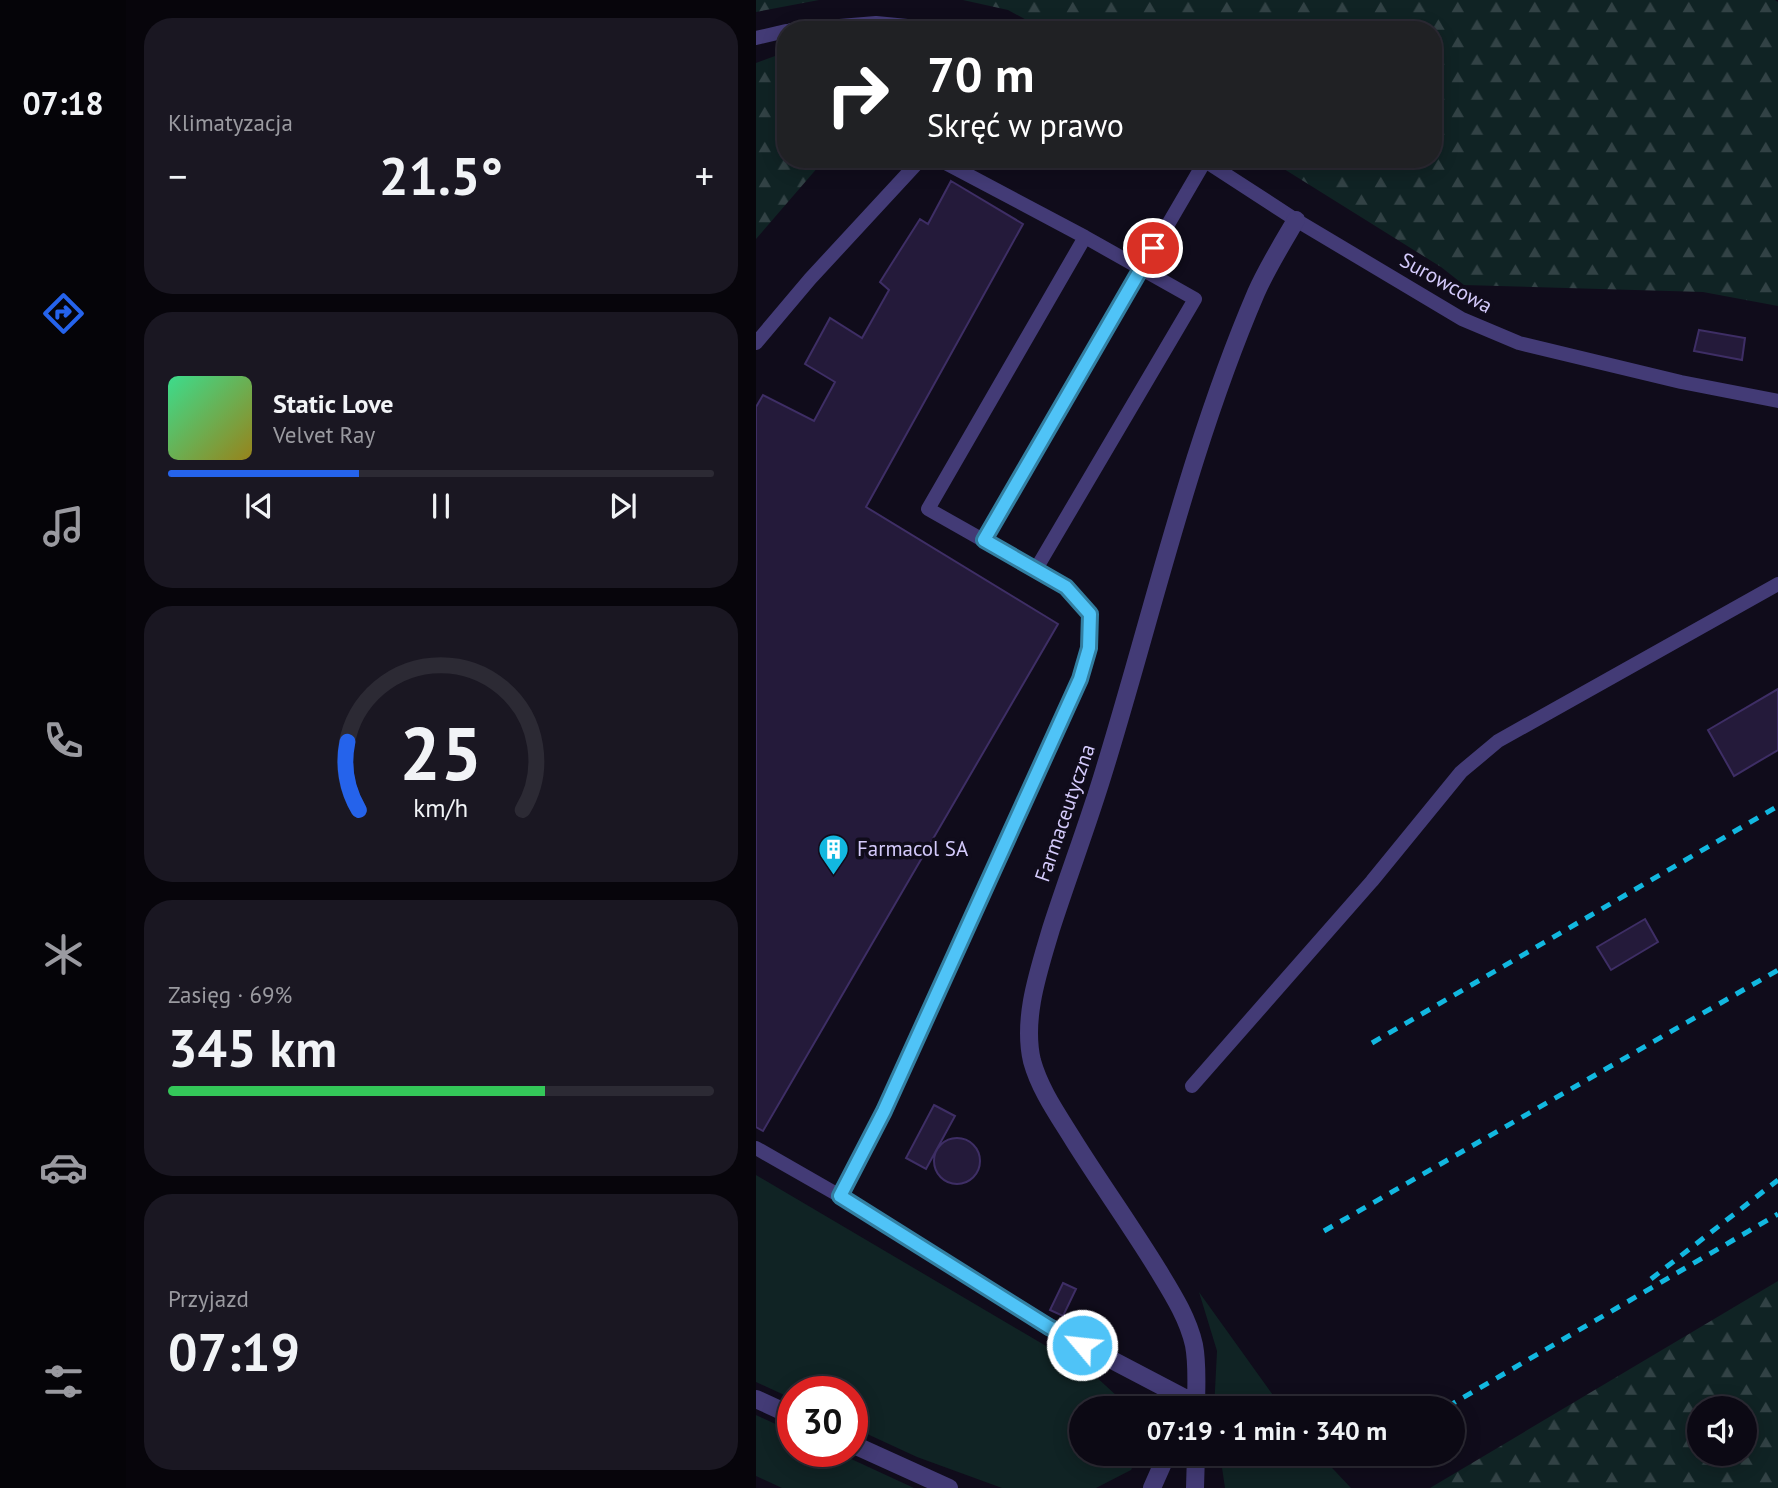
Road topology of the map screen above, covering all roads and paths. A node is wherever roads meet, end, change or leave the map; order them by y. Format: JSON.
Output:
{"nodes":[{"id":1,"x":777,"y":33,"type":"edge"},
{"id":2,"x":756,"y":38,"type":"edge"},
{"id":3,"x":913,"y":168,"type":"edge"},
{"id":4,"x":955,"y":168,"type":"edge"},
{"id":5,"x":1198,"y":168,"type":"edge"},
{"id":6,"x":1215,"y":168,"type":"edge"},
{"id":7,"x":1296,"y":220,"type":"junction"},
{"id":8,"x":1085,"y":237,"type":"junction"},
{"id":9,"x":1140,"y":268,"type":"junction"},
{"id":10,"x":756,"y":343,"type":"edge"},
{"id":11,"x":1778,"y":401,"type":"edge"},
{"id":12,"x":984,"y":540,"type":"junction"},
{"id":13,"x":1036,"y":569,"type":"junction"},
{"id":14,"x":1778,"y":584,"type":"edge"},
{"id":15,"x":1192,"y":1086,"type":"dead end"},
{"id":16,"x":756,"y":1148,"type":"edge"},
{"id":17,"x":840,"y":1196,"type":"junction"},
{"id":18,"x":1049,"y":1327,"type":"joint"},
{"id":19,"x":1175,"y":1396,"type":"edge"},
{"id":20,"x":1196,"y":1396,"type":"edge"},
{"id":21,"x":756,"y":1399,"type":"edge"},
{"id":22,"x":777,"y":1409,"type":"edge"},
{"id":23,"x":868,"y":1451,"type":"edge"},
{"id":24,"x":1162,"y":1466,"type":"edge"},
{"id":25,"x":1196,"y":1466,"type":"edge"},
{"id":26,"x":948,"y":1488,"type":"edge"},
{"id":27,"x":1152,"y":1488,"type":"edge"},
{"id":28,"x":1195,"y":1488,"type":"edge"}],
"edges":[{"from":1,"to":2,"type":"lane"},
{"from":3,"to":10,"type":"lane"},
{"from":4,"to":8,"type":"lane"},
{"from":5,"to":9,"type":"lane"},
{"from":6,"to":7,"type":"lane","name":"Surowcowa"},
{"from":7,"to":11,"type":"lane","name":"Surowcowa"},
{"from":7,"to":20,"type":"street","name":"Farmaceutyczna"},
{"from":8,"to":9,"type":"lane"},
{"from":8,"to":12,"type":"lane"},
{"from":9,"to":12,"type":"lane"},
{"from":9,"to":13,"type":"lane"},
{"from":12,"to":13,"type":"lane"},
{"from":13,"to":17,"type":"lane"},
{"from":14,"to":15,"type":"lane"},
{"from":16,"to":17,"type":"lane"},
{"from":17,"to":18,"type":"lane"},
{"from":18,"to":19,"type":"street"},
{"from":21,"to":22,"type":"street"},
{"from":23,"to":26,"type":"street"},
{"from":24,"to":27,"type":"street"},
{"from":25,"to":28,"type":"street"}]}
